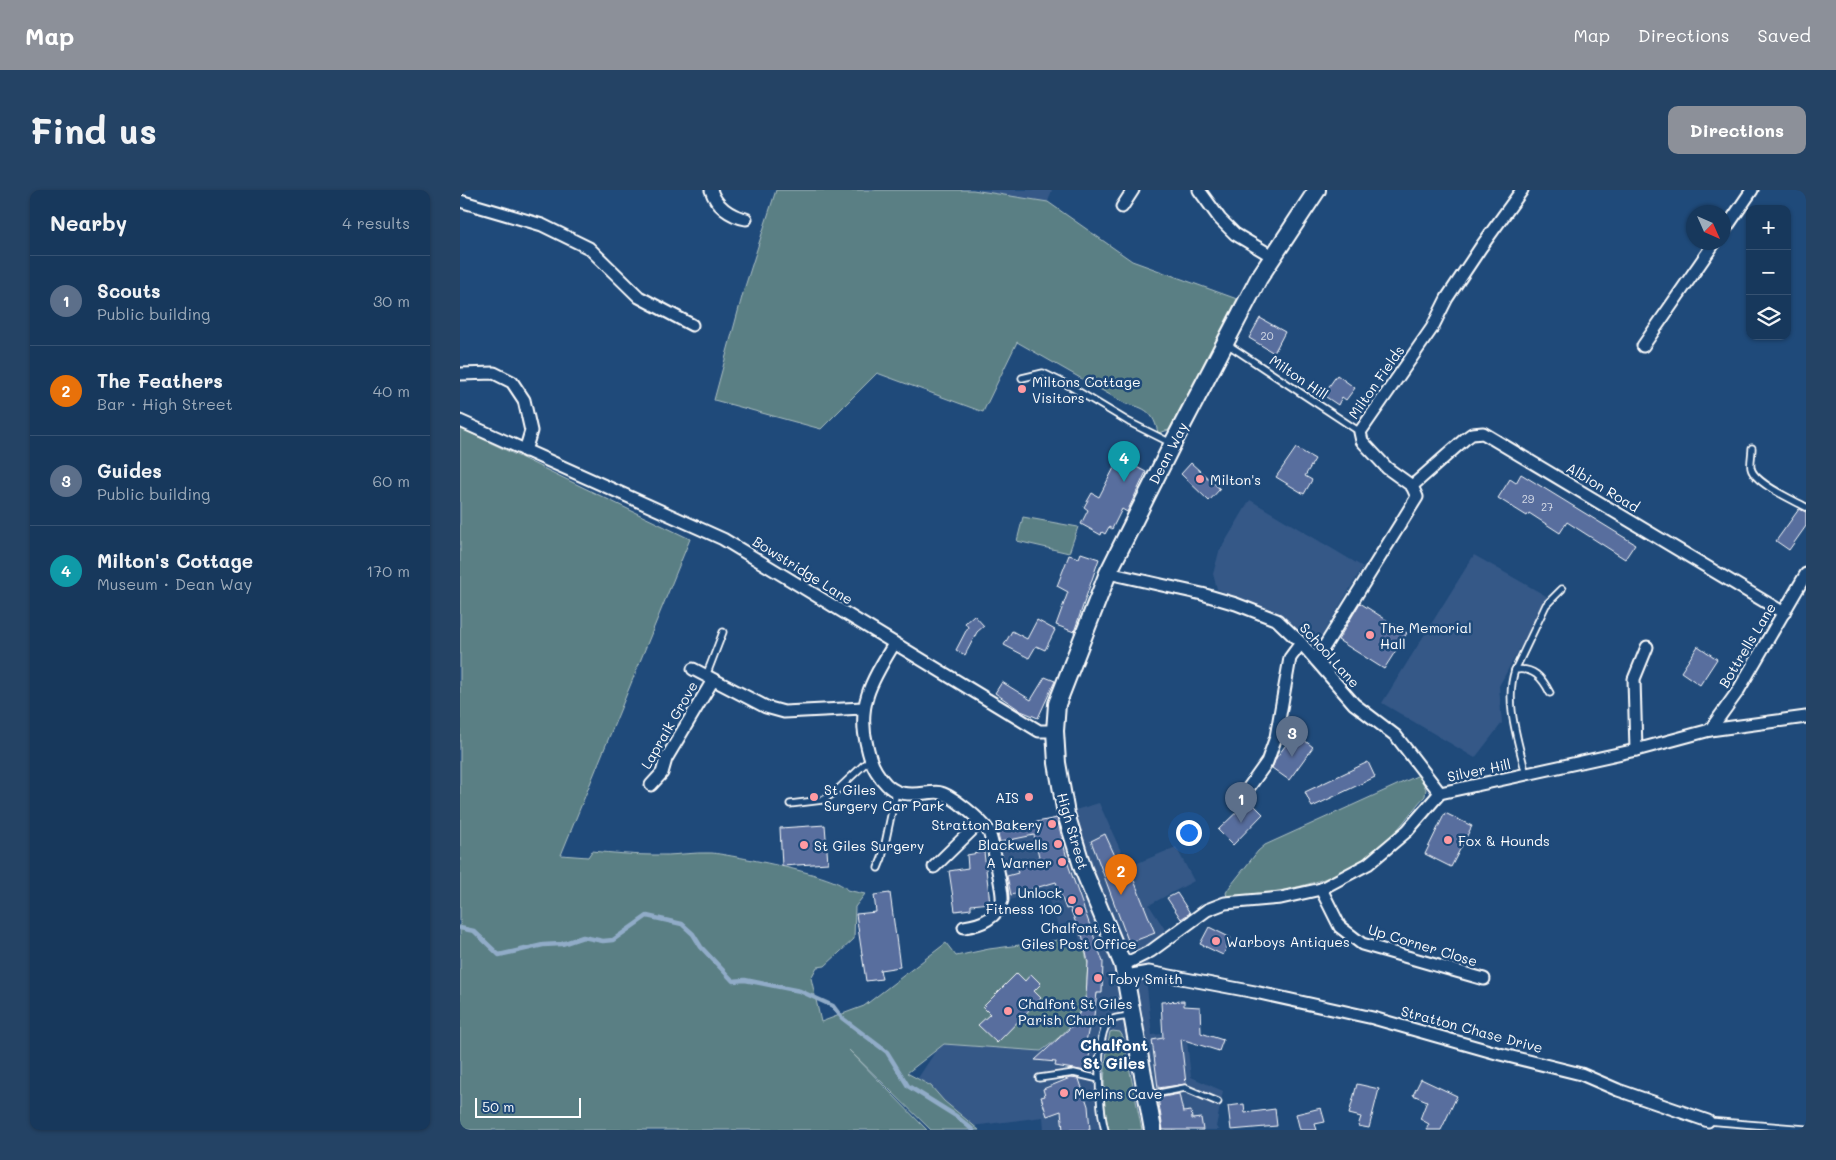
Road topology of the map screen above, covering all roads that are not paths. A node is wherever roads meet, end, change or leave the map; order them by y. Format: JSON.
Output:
{"nodes":[{"id":1,"x":711,"y":190,"type":"edge"},
{"id":2,"x":1133,"y":190,"type":"edge"},
{"id":3,"x":1201,"y":190,"type":"edge"},
{"id":4,"x":1317,"y":190,"type":"edge"},
{"id":5,"x":1522,"y":190,"type":"edge"},
{"id":6,"x":1752,"y":190,"type":"edge"},
{"id":7,"x":460,"y":201,"type":"edge"},
{"id":8,"x":1122,"y":207,"type":"dead end"},
{"id":9,"x":746,"y":219,"type":"dead end"},
{"id":10,"x":1731,"y":221,"type":"edge"},
{"id":11,"x":1710,"y":250,"type":"edge"},
{"id":12,"x":1272,"y":256,"type":"junction"},
{"id":13,"x":692,"y":325,"type":"dead end"},
{"id":14,"x":1225,"y":342,"type":"junction"},
{"id":15,"x":1643,"y":346,"type":"dead end"},
{"id":16,"x":460,"y":374,"type":"edge"},
{"id":17,"x":1022,"y":378,"type":"dead end"},
{"id":18,"x":460,"y":421,"type":"edge"},
{"id":19,"x":1360,"y":432,"type":"junction"},
{"id":20,"x":1172,"y":443,"type":"junction"},
{"id":21,"x":1752,"y":448,"type":"dead end"},
{"id":22,"x":525,"y":451,"type":"junction"},
{"id":23,"x":1412,"y":486,"type":"junction"},
{"id":24,"x":1806,"y":507,"type":"edge"},
{"id":25,"x":1108,"y":573,"type":"junction"},
{"id":26,"x":1806,"y":574,"type":"edge"},
{"id":27,"x":1562,"y":589,"type":"dead end"},
{"id":28,"x":1784,"y":613,"type":"junction"},
{"id":29,"x":723,"y":632,"type":"dead end"},
{"id":30,"x":1301,"y":643,"type":"junction"},
{"id":31,"x":894,"y":644,"type":"junction"},
{"id":32,"x":1648,"y":647,"type":"dead end"},
{"id":33,"x":1316,"y":660,"type":"junction"},
{"id":34,"x":693,"y":669,"type":"dead end"},
{"id":35,"x":1514,"y":670,"type":"junction"},
{"id":36,"x":709,"y":678,"type":"junction"},
{"id":37,"x":1550,"y":692,"type":"dead end"},
{"id":38,"x":863,"y":708,"type":"junction"},
{"id":39,"x":1806,"y":717,"type":"edge"},
{"id":40,"x":1710,"y":730,"type":"junction"},
{"id":41,"x":1055,"y":731,"type":"junction"},
{"id":42,"x":1636,"y":750,"type":"junction"},
{"id":43,"x":870,"y":759,"type":"junction"},
{"id":44,"x":1526,"y":775,"type":"junction"},
{"id":45,"x":651,"y":785,"type":"dead end"},
{"id":46,"x":1247,"y":790,"type":"dead end"},
{"id":47,"x":896,"y":792,"type":"junction"},
{"id":48,"x":1440,"y":793,"type":"junction"},
{"id":49,"x":790,"y":804,"type":"dead end"},
{"id":50,"x":979,"y":822,"type":"junction"},
{"id":51,"x":934,"y":867,"type":"dead end"},
{"id":52,"x":878,"y":868,"type":"dead end"},
{"id":53,"x":1321,"y":888,"type":"junction"},
{"id":54,"x":964,"y":927,"type":"dead end"},
{"id":55,"x":1124,"y":971,"type":"junction"},
{"id":56,"x":1484,"y":979,"type":"dead end"},
{"id":57,"x":1133,"y":1015,"type":"junction"},
{"id":58,"x":1039,"y":1078,"type":"dead end"},
{"id":59,"x":1099,"y":1079,"type":"junction"},
{"id":60,"x":1147,"y":1095,"type":"junction"},
{"id":61,"x":1218,"y":1102,"type":"dead end"},
{"id":62,"x":1708,"y":1122,"type":"joint"},
{"id":63,"x":1806,"y":1129,"type":"edge"},
{"id":64,"x":1105,"y":1130,"type":"edge"},
{"id":65,"x":1154,"y":1130,"type":"edge"}],
"edges":[{"from":1,"to":9,"type":"street"},
{"from":2,"to":8,"type":"street"},
{"from":3,"to":12,"type":"street"},
{"from":4,"to":12,"type":"street","name":"Dean Way"},
{"from":5,"to":19,"type":"street","name":"Milton Fields"},
{"from":6,"to":10,"type":"street"},
{"from":7,"to":13,"type":"street"},
{"from":11,"to":15,"type":"street"},
{"from":12,"to":14,"type":"street","name":"Dean Way"},
{"from":14,"to":19,"type":"lane","name":"Milton Hill"},
{"from":14,"to":20,"type":"street","name":"Dean Way"},
{"from":16,"to":22,"type":"street"},
{"from":17,"to":20,"type":"lane"},
{"from":18,"to":22,"type":"street","name":"Bowstridge Lane"},
{"from":19,"to":23,"type":"street","name":"Milton Fields"},
{"from":20,"to":25,"type":"street","name":"Dean Way"},
{"from":21,"to":24,"type":"lane"},
{"from":22,"to":31,"type":"street","name":"Bowstridge Lane"},
{"from":23,"to":28,"type":"street","name":"Albion Road"},
{"from":23,"to":33,"type":"street"},
{"from":25,"to":30,"type":"street","name":"School Lane"},
{"from":25,"to":41,"type":"street","name":"Dean Way"},
{"from":26,"to":28,"type":"street","name":"Bottrells Lane"},
{"from":27,"to":35,"type":"lane"},
{"from":28,"to":40,"type":"street","name":"Bottrells Lane"},
{"from":29,"to":36,"type":"lane"},
{"from":30,"to":33,"type":"street","name":"School Lane"},
{"from":30,"to":46,"type":"street"},
{"from":31,"to":38,"type":"street"},
{"from":31,"to":41,"type":"street","name":"Bowstridge Lane"},
{"from":32,"to":42,"type":"street"},
{"from":33,"to":48,"type":"street","name":"School Lane"},
{"from":34,"to":36,"type":"street","name":"Lapraik Grove"},
{"from":35,"to":37,"type":"lane"},
{"from":35,"to":44,"type":"lane"},
{"from":36,"to":38,"type":"street","name":"Lapraik Grove"},
{"from":36,"to":45,"type":"street","name":"Lapraik Grove"},
{"from":38,"to":43,"type":"street"},
{"from":39,"to":40,"type":"street","name":"Silver Hill"},
{"from":40,"to":42,"type":"street","name":"Silver Hill"},
{"from":41,"to":55,"type":"street","name":"High Street"},
{"from":42,"to":44,"type":"street","name":"Silver Hill"},
{"from":43,"to":47,"type":"street"},
{"from":43,"to":49,"type":"lane"},
{"from":44,"to":48,"type":"street","name":"Silver Hill"},
{"from":47,"to":50,"type":"street"},
{"from":47,"to":52,"type":"lane"},
{"from":48,"to":53,"type":"street","name":"Silver Hill"},
{"from":50,"to":51,"type":"street"},
{"from":50,"to":54,"type":"street"},
{"from":53,"to":55,"type":"street","name":"Silver Hill"},
{"from":53,"to":56,"type":"street","name":"Up Corner Close"},
{"from":55,"to":57,"type":"street","name":"High Street"},
{"from":55,"to":62,"type":"street","name":"Stratton Chase Drive"},
{"from":57,"to":59,"type":"lane"},
{"from":57,"to":60,"type":"street","name":"High Street"},
{"from":58,"to":59,"type":"lane"},
{"from":59,"to":64,"type":"lane"},
{"from":60,"to":61,"type":"lane"},
{"from":60,"to":65,"type":"street","name":"High Street"},
{"from":62,"to":63,"type":"lane","name":"Stratton Chase Drive"}]}
